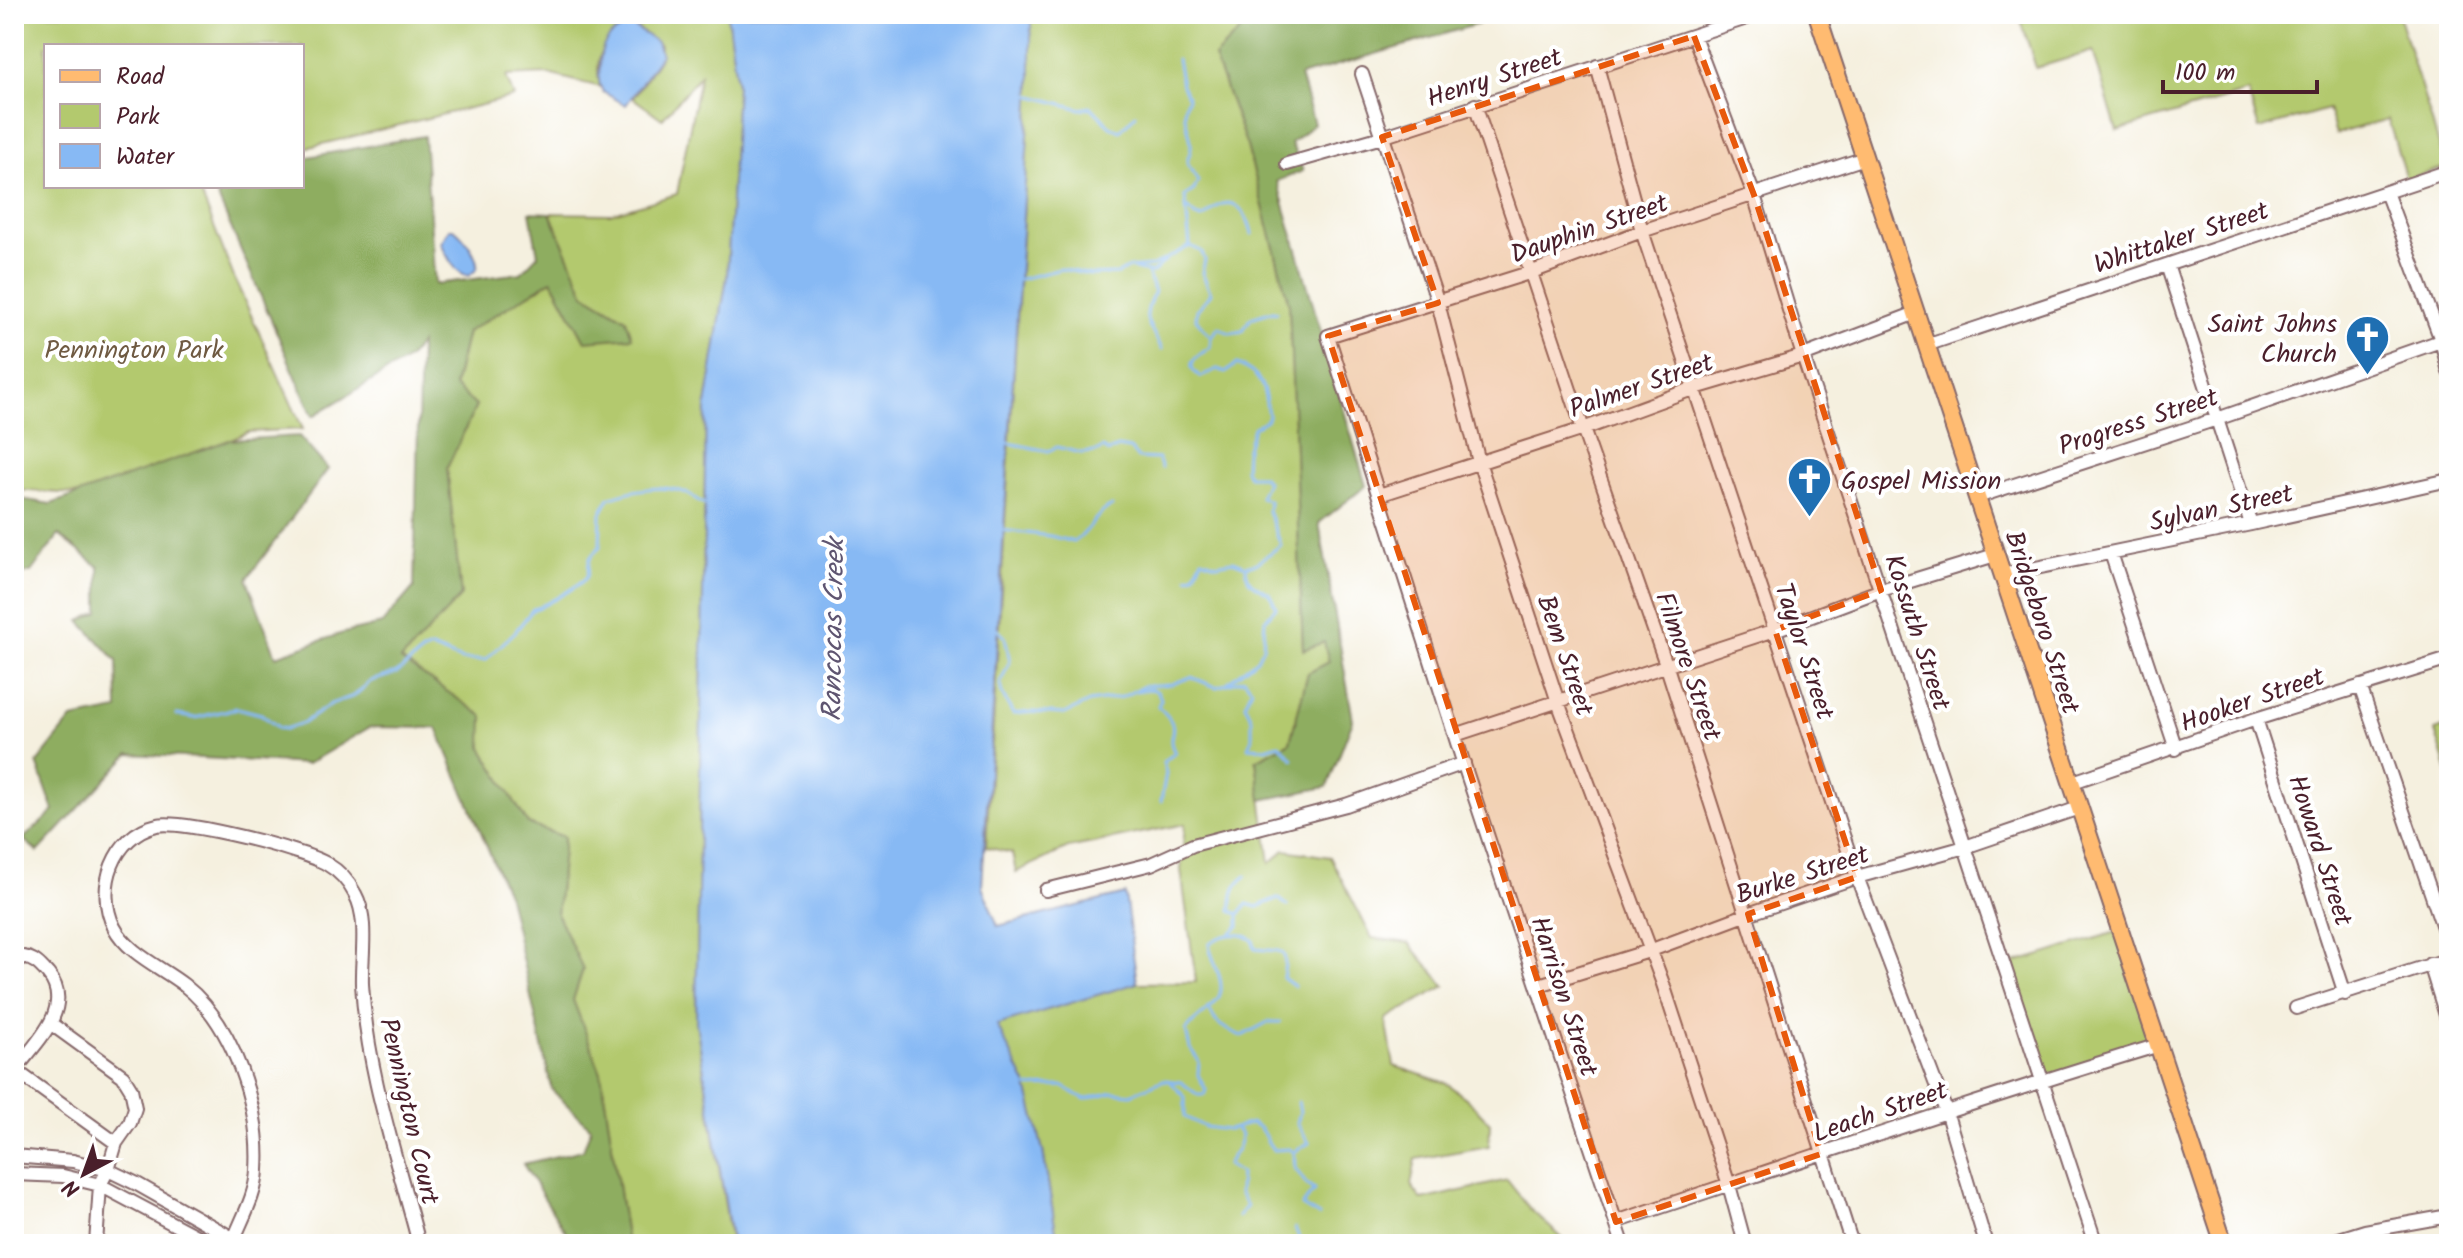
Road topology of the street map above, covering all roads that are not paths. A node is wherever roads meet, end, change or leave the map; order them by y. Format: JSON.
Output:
{"nodes":[{"id":1,"x":1759,"y":14,"type":"edge"},
{"id":2,"x":1817,"y":14,"type":"edge"},
{"id":3,"x":1694,"y":36,"type":"junction"},
{"id":4,"x":1597,"y":66,"type":"junction"},
{"id":5,"x":1362,"y":74,"type":"dead end"},
{"id":6,"x":1475,"y":105,"type":"junction"},
{"id":7,"x":1382,"y":137,"type":"junction"},
{"id":8,"x":1865,"y":158,"type":"junction"},
{"id":9,"x":1287,"y":164,"type":"dead end"},
{"id":10,"x":2449,"y":171,"type":"edge"},
{"id":11,"x":2386,"y":192,"type":"junction"},
{"id":12,"x":1754,"y":195,"type":"junction"},
{"id":13,"x":1642,"y":231,"type":"junction"},
{"id":14,"x":2167,"y":265,"type":"junction"},
{"id":15,"x":1532,"y":272,"type":"junction"},
{"id":16,"x":1438,"y":303,"type":"junction"},
{"id":17,"x":1916,"y":313,"type":"junction"},
{"id":18,"x":1328,"y":336,"type":"joint"},
{"id":19,"x":2445,"y":339,"type":"edge"},
{"id":20,"x":1926,"y":345,"type":"junction"},
{"id":21,"x":1803,"y":356,"type":"junction"},
{"id":22,"x":2449,"y":372,"type":"edge"},
{"id":23,"x":1695,"y":388,"type":"junction"},
{"id":24,"x":2217,"y":419,"type":"junction"},
{"id":25,"x":1583,"y":429,"type":"junction"},
{"id":26,"x":1479,"y":462,"type":"junction"},
{"id":27,"x":2449,"y":480,"type":"edge"},
{"id":28,"x":1379,"y":495,"type":"junction"},
{"id":29,"x":1977,"y":497,"type":"junction"},
{"id":30,"x":2251,"y":524,"type":"junction"},
{"id":31,"x":2111,"y":553,"type":"junction"},
{"id":32,"x":1995,"y":555,"type":"junction"},
{"id":33,"x":2002,"y":575,"type":"junction"},
{"id":34,"x":1881,"y":590,"type":"junction"},
{"id":35,"x":1775,"y":630,"type":"junction"},
{"id":36,"x":2449,"y":659,"type":"edge"},
{"id":37,"x":1667,"y":667,"type":"junction"},
{"id":38,"x":2360,"y":686,"type":"junction"},
{"id":39,"x":1558,"y":702,"type":"junction"},
{"id":40,"x":2256,"y":719,"type":"junction"},
{"id":41,"x":1455,"y":735,"type":"junction"},
{"id":42,"x":2176,"y":749,"type":"junction"},
{"id":43,"x":1464,"y":763,"type":"junction"},
{"id":44,"x":2070,"y":783,"type":"junction"},
{"id":45,"x":2079,"y":808,"type":"junction"},
{"id":46,"x":1965,"y":847,"type":"junction"},
{"id":47,"x":1857,"y":877,"type":"junction"},
{"id":48,"x":1046,"y":890,"type":"dead end"},
{"id":49,"x":1748,"y":914,"type":"junction"},
{"id":50,"x":2449,"y":945,"type":"edge"},
{"id":51,"x":1649,"y":951,"type":"junction"},
{"id":52,"x":2449,"y":959,"type":"edge"},
{"id":53,"x":2430,"y":964,"type":"junction"},
{"id":54,"x":14,"y":966,"type":"edge"},
{"id":55,"x":1539,"y":985,"type":"junction"},
{"id":56,"x":2345,"y":994,"type":"junction"},
{"id":57,"x":2296,"y":1008,"type":"dead end"},
{"id":58,"x":50,"y":1023,"type":"junction"},
{"id":59,"x":2449,"y":1025,"type":"edge"},
{"id":60,"x":2159,"y":1045,"type":"junction"},
{"id":61,"x":14,"y":1071,"type":"edge"},
{"id":62,"x":2043,"y":1080,"type":"junction"},
{"id":63,"x":1946,"y":1111,"type":"junction"},
{"id":64,"x":116,"y":1143,"type":"junction"},
{"id":65,"x":1821,"y":1154,"type":"junction"},
{"id":66,"x":14,"y":1156,"type":"edge"},
{"id":67,"x":108,"y":1170,"type":"junction"},
{"id":68,"x":14,"y":1174,"type":"edge"},
{"id":69,"x":100,"y":1185,"type":"junction"},
{"id":70,"x":1729,"y":1185,"type":"junction"},
{"id":71,"x":2449,"y":1216,"type":"edge"},
{"id":72,"x":1616,"y":1222,"type":"junction"},
{"id":73,"x":2365,"y":1231,"type":"junction"},
{"id":74,"x":236,"y":1242,"type":"edge"},
{"id":75,"x":96,"y":1244,"type":"edge"},
{"id":76,"x":211,"y":1244,"type":"edge"},
{"id":77,"x":419,"y":1244,"type":"edge"},
{"id":78,"x":1623,"y":1244,"type":"edge"},
{"id":79,"x":1745,"y":1244,"type":"edge"},
{"id":80,"x":1852,"y":1244,"type":"edge"},
{"id":81,"x":1986,"y":1244,"type":"edge"},
{"id":82,"x":2096,"y":1244,"type":"edge"},
{"id":83,"x":2224,"y":1244,"type":"edge"},
{"id":84,"x":2323,"y":1244,"type":"edge"},
{"id":85,"x":2385,"y":1244,"type":"edge"}],
"edges":[{"from":1,"to":3,"type":"street","name":"Henry Street"},
{"from":2,"to":8,"type":"main road","name":"Bridgeboro Street"},
{"from":3,"to":4,"type":"street","name":"Henry Street"},
{"from":3,"to":12,"type":"street","name":"Kossuth Street"},
{"from":4,"to":6,"type":"street","name":"Henry Street"},
{"from":4,"to":13,"type":"street","name":"Taylor Street"},
{"from":5,"to":7,"type":"street","name":"Bem Street"},
{"from":6,"to":7,"type":"street","name":"Henry Street"},
{"from":6,"to":15,"type":"street","name":"Filmore Street"},
{"from":7,"to":9,"type":"street","name":"Henry Street"},
{"from":7,"to":16,"type":"street","name":"Bem Street"},
{"from":8,"to":12,"type":"street","name":"Dauphin Street"},
{"from":8,"to":17,"type":"main road","name":"Bridgeboro Street"},
{"from":10,"to":11,"type":"street","name":"Whittaker Street"},
{"from":11,"to":14,"type":"street","name":"Whittaker Street"},
{"from":11,"to":19,"type":"street"},
{"from":12,"to":13,"type":"street","name":"Dauphin Street"},
{"from":12,"to":21,"type":"street","name":"Kossuth Street"},
{"from":13,"to":15,"type":"street","name":"Dauphin Street"},
{"from":13,"to":23,"type":"street","name":"Taylor Street"},
{"from":14,"to":20,"type":"street","name":"Whittaker Street"},
{"from":14,"to":24,"type":"street"},
{"from":15,"to":16,"type":"street","name":"Dauphin Street"},
{"from":15,"to":25,"type":"street","name":"Filmore Street"},
{"from":16,"to":18,"type":"street","name":"Dauphin Street"},
{"from":16,"to":26,"type":"street","name":"Bem Street"},
{"from":17,"to":20,"type":"main road","name":"Bridgeboro Street"},
{"from":17,"to":21,"type":"street","name":"Palmer Street"},
{"from":18,"to":28,"type":"street","name":"Harrison Street"},
{"from":19,"to":22,"type":"street"},
{"from":19,"to":24,"type":"street","name":"Progress Street"},
{"from":20,"to":29,"type":"main road","name":"Bridgeboro Street"},
{"from":21,"to":23,"type":"street","name":"Palmer Street"},
{"from":21,"to":34,"type":"street","name":"Kossuth Street"},
{"from":23,"to":25,"type":"street","name":"Palmer Street"},
{"from":23,"to":35,"type":"street","name":"Taylor Street"},
{"from":24,"to":29,"type":"street","name":"Progress Street"},
{"from":24,"to":30,"type":"street"},
{"from":25,"to":26,"type":"street","name":"Palmer Street"},
{"from":25,"to":37,"type":"street","name":"Filmore Street"},
{"from":26,"to":28,"type":"street","name":"Palmer Street"},
{"from":26,"to":39,"type":"street","name":"Bem Street"},
{"from":27,"to":30,"type":"street","name":"Sylvan Street"},
{"from":28,"to":41,"type":"street","name":"Harrison Street"},
{"from":29,"to":32,"type":"main road","name":"Bridgeboro Street"},
{"from":30,"to":31,"type":"street","name":"Sylvan Street"},
{"from":31,"to":33,"type":"street","name":"Sylvan Street"},
{"from":31,"to":42,"type":"street"},
{"from":32,"to":33,"type":"main road","name":"Bridgeboro Street"},
{"from":32,"to":34,"type":"street"},
{"from":33,"to":44,"type":"main road","name":"Bridgeboro Street"},
{"from":34,"to":35,"type":"street"},
{"from":34,"to":46,"type":"street","name":"Kossuth Street"},
{"from":35,"to":37,"type":"street"},
{"from":35,"to":47,"type":"street","name":"Taylor Street"},
{"from":36,"to":38,"type":"street","name":"Hooker Street"},
{"from":37,"to":39,"type":"street"},
{"from":37,"to":49,"type":"street","name":"Filmore Street"},
{"from":38,"to":40,"type":"street","name":"Hooker Street"},
{"from":38,"to":50,"type":"street"},
{"from":39,"to":41,"type":"street"},
{"from":39,"to":51,"type":"street","name":"Bem Street"},
{"from":40,"to":42,"type":"street","name":"Hooker Street"},
{"from":40,"to":56,"type":"street","name":"Howard Street"},
{"from":41,"to":43,"type":"street","name":"Harrison Street"},
{"from":42,"to":44,"type":"street","name":"Hooker Street"},
{"from":43,"to":48,"type":"street"},
{"from":43,"to":55,"type":"street","name":"Harrison Street"},
{"from":44,"to":45,"type":"main road","name":"Bridgeboro Street"},
{"from":45,"to":46,"type":"street","name":"Burke Street"},
{"from":45,"to":60,"type":"main road","name":"Bridgeboro Street"},
{"from":46,"to":47,"type":"street","name":"Burke Street"},
{"from":46,"to":62,"type":"street","name":"Kossuth Street"},
{"from":47,"to":49,"type":"street","name":"Burke Street"},
{"from":47,"to":63,"type":"street","name":"Taylor Street"},
{"from":49,"to":51,"type":"street","name":"Burke Street"},
{"from":49,"to":65,"type":"street","name":"Filmore Street"},
{"from":51,"to":55,"type":"street","name":"Burke Street"},
{"from":51,"to":70,"type":"street","name":"Bem Street"},
{"from":52,"to":53,"type":"street"},
{"from":53,"to":56,"type":"street"},
{"from":53,"to":59,"type":"street"},
{"from":54,"to":58,"type":"street"},
{"from":55,"to":72,"type":"street","name":"Harrison Street"},
{"from":56,"to":57,"type":"street"},
{"from":58,"to":61,"type":"street"},
{"from":58,"to":64,"type":"street"},
{"from":60,"to":62,"type":"street","name":"Leach Street"},
{"from":60,"to":83,"type":"main road","name":"Bridgeboro Street"},
{"from":61,"to":64,"type":"street"},
{"from":62,"to":63,"type":"street","name":"Leach Street"},
{"from":62,"to":82,"type":"street","name":"Kossuth Street"},
{"from":63,"to":65,"type":"street","name":"Leach Street"},
{"from":63,"to":81,"type":"street","name":"Taylor Street"},
{"from":64,"to":67,"type":"street"},
{"from":65,"to":70,"type":"street","name":"Leach Street"},
{"from":65,"to":80,"type":"street","name":"Filmore Street"},
{"from":66,"to":67,"type":"street"},
{"from":67,"to":69,"type":"street"},
{"from":67,"to":74,"type":"street"},
{"from":68,"to":69,"type":"street"},
{"from":69,"to":75,"type":"street"},
{"from":69,"to":76,"type":"street"},
{"from":70,"to":72,"type":"street","name":"Leach Street"},
{"from":70,"to":79,"type":"street","name":"Bem Street"},
{"from":71,"to":73,"type":"street"},
{"from":72,"to":78,"type":"street","name":"Harrison Street"},
{"from":73,"to":84,"type":"street"},
{"from":73,"to":85,"type":"street"},
{"from":74,"to":77,"type":"street","name":"Pennington Court"}]}
